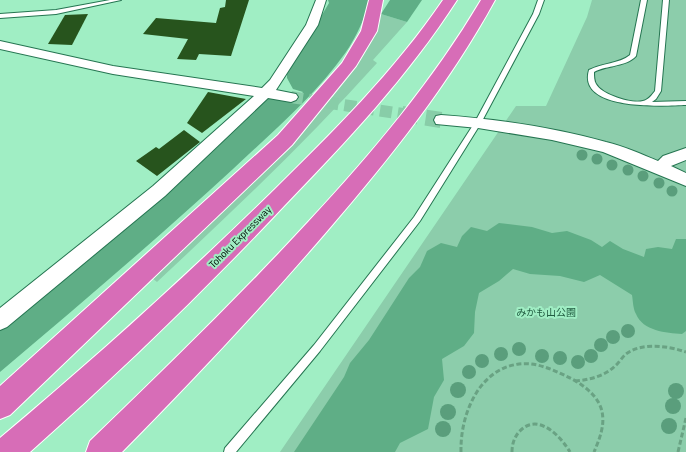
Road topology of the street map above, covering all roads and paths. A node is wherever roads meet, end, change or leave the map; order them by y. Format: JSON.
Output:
{"nodes":[{"id":1,"x":118,"y":0,"type":"edge"},
{"id":2,"x":321,"y":0,"type":"edge"},
{"id":3,"x":376,"y":0,"type":"edge"},
{"id":4,"x":450,"y":0,"type":"edge"},
{"id":5,"x":488,"y":0,"type":"edge"},
{"id":6,"x":541,"y":0,"type":"edge"},
{"id":7,"x":644,"y":0,"type":"edge"},
{"id":8,"x":666,"y":0,"type":"edge"},
{"id":9,"x":0,"y":16,"type":"edge"},
{"id":10,"x":0,"y":45,"type":"edge"},
{"id":11,"x":265,"y":93,"type":"junction"},
{"id":12,"x":291,"y":97,"type":"tunnel mouth"},
{"id":13,"x":686,"y":103,"type":"edge"},
{"id":14,"x":642,"y":104,"type":"junction"},
{"id":15,"x":441,"y":120,"type":"tunnel mouth"},
{"id":16,"x":478,"y":123,"type":"junction"},
{"id":17,"x":686,"y":154,"type":"edge"},
{"id":18,"x":660,"y":168,"type":"junction"},
{"id":19,"x":686,"y":180,"type":"edge"},
{"id":20,"x":0,"y":320,"type":"edge"},
{"id":21,"x":686,"y":352,"type":"edge"},
{"id":22,"x":575,"y":381,"type":"junction"},
{"id":23,"x":0,"y":405,"type":"edge"},
{"id":24,"x":686,"y":418,"type":"edge"},
{"id":25,"x":7,"y":452,"type":"edge"},
{"id":26,"x":101,"y":452,"type":"edge"},
{"id":27,"x":229,"y":452,"type":"edge"},
{"id":28,"x":461,"y":452,"type":"edge"},
{"id":29,"x":512,"y":452,"type":"edge"},
{"id":30,"x":570,"y":452,"type":"edge"},
{"id":31,"x":594,"y":452,"type":"edge"},
{"id":32,"x":678,"y":452,"type":"edge"}],
"edges":[{"from":1,"to":9,"type":"lane"},
{"from":2,"to":11,"type":"street"},
{"from":3,"to":23,"type":"highway"},
{"from":4,"to":25,"type":"highway","name":"Tohoku Expressway"},
{"from":5,"to":26,"type":"highway"},
{"from":6,"to":16,"type":"lane"},
{"from":7,"to":14,"type":"lane"},
{"from":8,"to":14,"type":"lane"},
{"from":10,"to":11,"type":"street"},
{"from":11,"to":12,"type":"street"},
{"from":11,"to":20,"type":"street"},
{"from":13,"to":14,"type":"lane"},
{"from":15,"to":16,"type":"street"},
{"from":16,"to":18,"type":"street"},
{"from":16,"to":27,"type":"lane"},
{"from":17,"to":18,"type":"street"},
{"from":18,"to":19,"type":"street"},
{"from":21,"to":22,"type":"path"},
{"from":22,"to":28,"type":"path"},
{"from":22,"to":31,"type":"path"},
{"from":24,"to":32,"type":"path"},
{"from":29,"to":30,"type":"path"}]}
